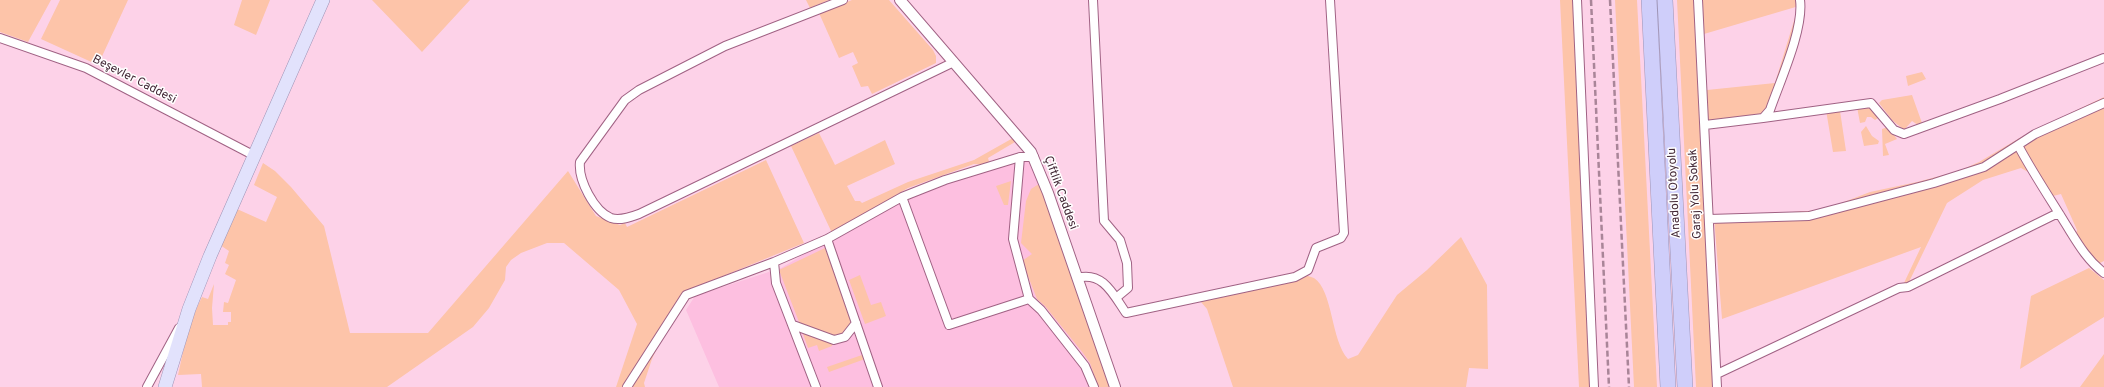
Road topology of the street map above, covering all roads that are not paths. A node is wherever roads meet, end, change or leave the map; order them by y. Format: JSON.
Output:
{"nodes":[{"id":1,"x":322,"y":0,"type":"edge"},
{"id":2,"x":843,"y":0,"type":"edge"},
{"id":3,"x":900,"y":0,"type":"edge"},
{"id":4,"x":1094,"y":0,"type":"edge"},
{"id":5,"x":1330,"y":0,"type":"edge"},
{"id":6,"x":1576,"y":0,"type":"edge"},
{"id":7,"x":1649,"y":0,"type":"edge"},
{"id":8,"x":1665,"y":0,"type":"edge"},
{"id":9,"x":1698,"y":0,"type":"edge"},
{"id":10,"x":1800,"y":0,"type":"edge"},
{"id":11,"x":0,"y":38,"type":"edge"},
{"id":12,"x":2104,"y":58,"type":"edge"},
{"id":13,"x":954,"y":62,"type":"junction"},
{"id":14,"x":2104,"y":103,"type":"edge"},
{"id":15,"x":1763,"y":118,"type":"junction"},
{"id":16,"x":1705,"y":125,"type":"junction"},
{"id":17,"x":2019,"y":147,"type":"junction"},
{"id":18,"x":253,"y":155,"type":"junction"},
{"id":19,"x":1020,"y":157,"type":"junction"},
{"id":20,"x":1034,"y":157,"type":"junction"},
{"id":21,"x":902,"y":197,"type":"junction"},
{"id":22,"x":2060,"y":215,"type":"junction"},
{"id":23,"x":1709,"y":219,"type":"junction"},
{"id":24,"x":827,"y":239,"type":"junction"},
{"id":25,"x":774,"y":262,"type":"junction"},
{"id":26,"x":2104,"y":273,"type":"edge"},
{"id":27,"x":1077,"y":278,"type":"junction"},
{"id":28,"x":1116,"y":298,"type":"junction"},
{"id":29,"x":1029,"y":299,"type":"junction"},
{"id":30,"x":189,"y":309,"type":"junction"},
{"id":31,"x":856,"y":323,"type":"junction"},
{"id":32,"x":793,"y":325,"type":"junction"},
{"id":33,"x":1717,"y":374,"type":"junction"},
{"id":34,"x":147,"y":387,"type":"edge"},
{"id":35,"x":165,"y":387,"type":"edge"},
{"id":36,"x":628,"y":387,"type":"edge"},
{"id":37,"x":816,"y":387,"type":"edge"},
{"id":38,"x":878,"y":387,"type":"edge"},
{"id":39,"x":1094,"y":387,"type":"edge"},
{"id":40,"x":1116,"y":387,"type":"edge"},
{"id":41,"x":1594,"y":387,"type":"edge"},
{"id":42,"x":1668,"y":387,"type":"edge"},
{"id":43,"x":1685,"y":387,"type":"edge"},
{"id":44,"x":1717,"y":387,"type":"edge"}],
"edges":[{"from":1,"to":18,"type":"main road"},
{"from":2,"to":13,"type":"street"},
{"from":3,"to":13,"type":"street","name":"Çiftlik Caddesi"},
{"from":4,"to":28,"type":"street"},
{"from":5,"to":28,"type":"street"},
{"from":6,"to":41,"type":"street"},
{"from":7,"to":42,"type":"highway","name":"Anadolu Otoyolu"},
{"from":8,"to":43,"type":"highway","name":"Anadolu Otoyolu"},
{"from":9,"to":16,"type":"street","name":"Garaj Yolu Sokak"},
{"from":10,"to":15,"type":"street"},
{"from":11,"to":18,"type":"street","name":"Beşevler Caddesi"},
{"from":12,"to":15,"type":"street"},
{"from":13,"to":20,"type":"street","name":"Çiftlik Caddesi"},
{"from":14,"to":17,"type":"street"},
{"from":15,"to":16,"type":"street"},
{"from":16,"to":23,"type":"street","name":"Garaj Yolu Sokak"},
{"from":17,"to":22,"type":"street"},
{"from":17,"to":23,"type":"street"},
{"from":18,"to":30,"type":"main road"},
{"from":19,"to":20,"type":"street"},
{"from":19,"to":21,"type":"street"},
{"from":19,"to":29,"type":"street"},
{"from":20,"to":27,"type":"street","name":"Çiftlik Caddesi"},
{"from":21,"to":24,"type":"street"},
{"from":21,"to":29,"type":"street"},
{"from":22,"to":26,"type":"street"},
{"from":22,"to":33,"type":"street"},
{"from":23,"to":33,"type":"street","name":"Garaj Yolu Sokak"},
{"from":24,"to":25,"type":"street"},
{"from":24,"to":31,"type":"street"},
{"from":25,"to":32,"type":"street"},
{"from":25,"to":36,"type":"street"},
{"from":27,"to":28,"type":"street"},
{"from":27,"to":40,"type":"street","name":"Çiftlik Caddesi"},
{"from":29,"to":39,"type":"street"},
{"from":30,"to":34,"type":"street"},
{"from":30,"to":35,"type":"main road"},
{"from":31,"to":32,"type":"street"},
{"from":31,"to":38,"type":"street"},
{"from":32,"to":37,"type":"street"},
{"from":33,"to":44,"type":"street","name":"Garaj Yolu Sokak"}]}
